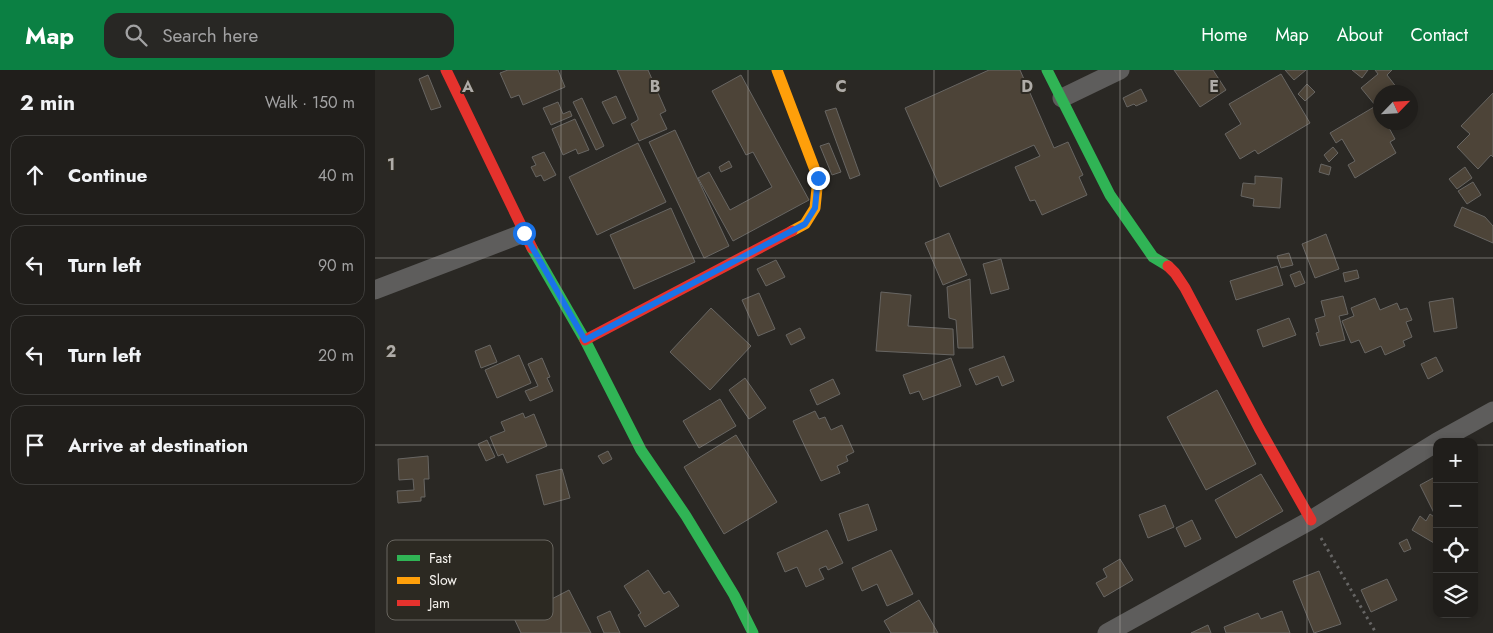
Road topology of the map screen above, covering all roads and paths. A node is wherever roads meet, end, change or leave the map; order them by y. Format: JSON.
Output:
{"nodes":[{"id":1,"x":446,"y":70,"type":"edge"},
{"id":2,"x":777,"y":70,"type":"edge"},
{"id":3,"x":1047,"y":70,"type":"edge"},
{"id":4,"x":1120,"y":70,"type":"edge"},
{"id":5,"x":1062,"y":98,"type":"junction"},
{"id":6,"x":524,"y":233,"type":"junction"},
{"id":7,"x":375,"y":290,"type":"edge"},
{"id":8,"x":585,"y":340,"type":"junction"},
{"id":9,"x":1493,"y":410,"type":"edge"},
{"id":10,"x":1444,"y":438,"type":"edge"},
{"id":11,"x":1433,"y":444,"type":"edge"},
{"id":12,"x":1311,"y":520,"type":"junction"},
{"id":13,"x":753,"y":633,"type":"edge"},
{"id":14,"x":1107,"y":633,"type":"edge"},
{"id":15,"x":1377,"y":633,"type":"edge"}],
"edges":[{"from":1,"to":6,"type":"street"},
{"from":2,"to":8,"type":"street"},
{"from":3,"to":5,"type":"street"},
{"from":4,"to":5,"type":"street"},
{"from":5,"to":12,"type":"street"},
{"from":6,"to":7,"type":"street"},
{"from":6,"to":8,"type":"street"},
{"from":8,"to":13,"type":"street"},
{"from":9,"to":10,"type":"street"},
{"from":11,"to":12,"type":"street"},
{"from":12,"to":14,"type":"street"},
{"from":12,"to":15,"type":"path"}]}
